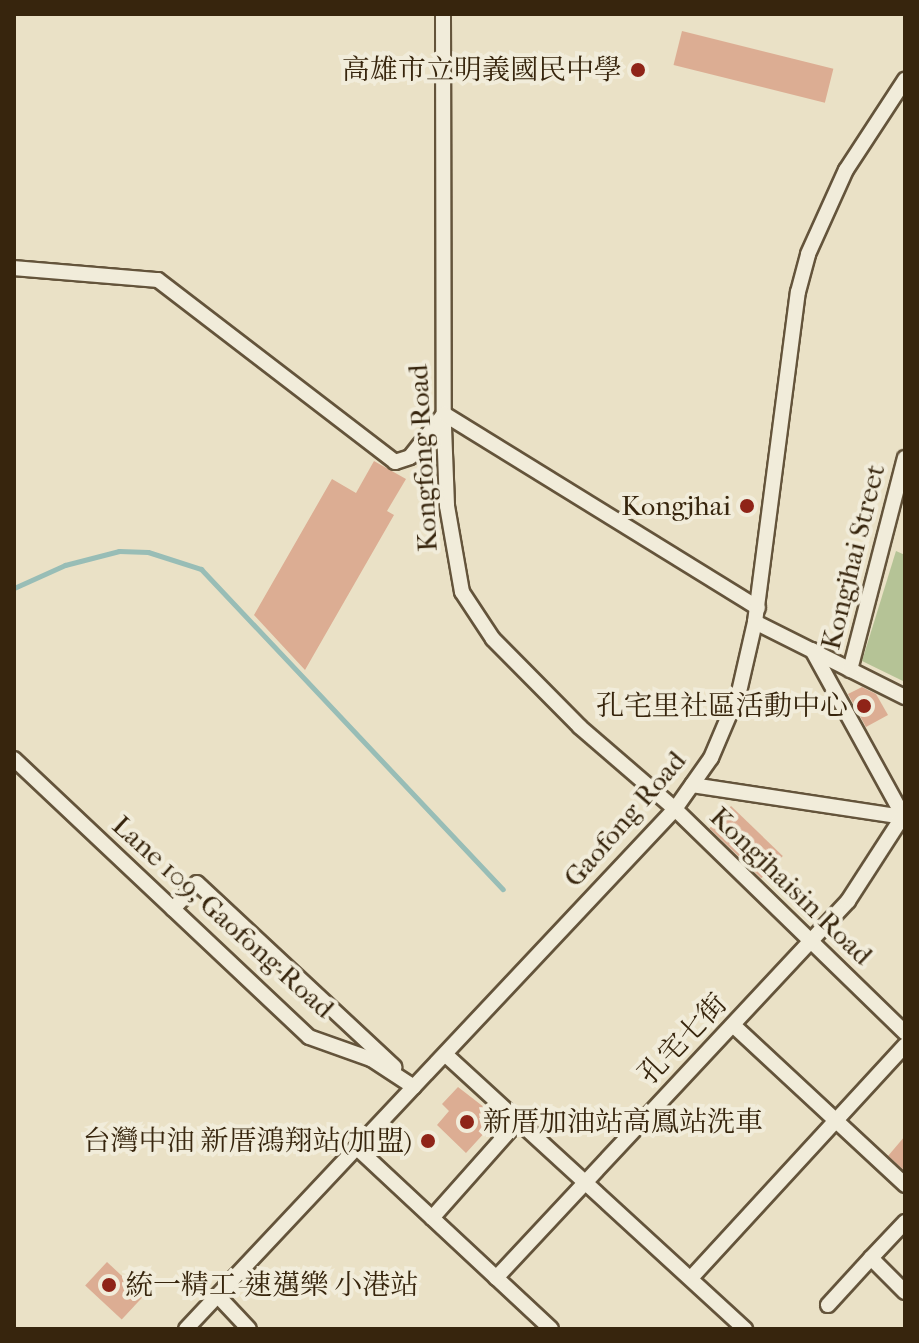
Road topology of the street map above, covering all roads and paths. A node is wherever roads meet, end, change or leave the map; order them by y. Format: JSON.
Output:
{"nodes":[{"id":1,"x":443,"y":14,"type":"edge"},
{"id":2,"x":905,"y":80,"type":"edge"},
{"id":3,"x":14,"y":268,"type":"edge"},
{"id":4,"x":444,"y":414,"type":"junction"},
{"id":5,"x":905,"y":458,"type":"edge"},
{"id":6,"x":756,"y":615,"type":"junction"},
{"id":7,"x":812,"y":650,"type":"junction"},
{"id":8,"x":850,"y":670,"type":"junction"},
{"id":9,"x":905,"y":697,"type":"edge"},
{"id":10,"x":14,"y":759,"type":"edge"},
{"id":11,"x":692,"y":785,"type":"junction"},
{"id":12,"x":675,"y":809,"type":"junction"},
{"id":13,"x":904,"y":816,"type":"edge"},
{"id":14,"x":173,"y":909,"type":"junction"},
{"id":15,"x":810,"y":942,"type":"junction"},
{"id":16,"x":733,"y":1025,"type":"junction"},
{"id":17,"x":905,"y":1033,"type":"edge"},
{"id":18,"x":905,"y":1045,"type":"edge"},
{"id":19,"x":446,"y":1055,"type":"junction"},
{"id":20,"x":414,"y":1087,"type":"junction"},
{"id":21,"x":836,"y":1119,"type":"junction"},
{"id":22,"x":519,"y":1120,"type":"junction"},
{"id":23,"x":357,"y":1148,"type":"junction"},
{"id":24,"x":583,"y":1179,"type":"junction"},
{"id":25,"x":905,"y":1185,"type":"edge"},
{"id":26,"x":432,"y":1218,"type":"junction"},
{"id":27,"x":905,"y":1222,"type":"edge"},
{"id":28,"x":871,"y":1258,"type":"junction"},
{"id":29,"x":496,"y":1278,"type":"junction"},
{"id":30,"x":691,"y":1278,"type":"junction"},
{"id":31,"x":905,"y":1292,"type":"edge"},
{"id":32,"x":218,"y":1296,"type":"junction"},
{"id":33,"x":828,"y":1305,"type":"dead end"},
{"id":34,"x":186,"y":1329,"type":"edge"},
{"id":35,"x":249,"y":1329,"type":"edge"},
{"id":36,"x":551,"y":1329,"type":"edge"},
{"id":37,"x":745,"y":1329,"type":"edge"}],
"edges":[{"from":1,"to":4,"type":"street","name":"Kongfong Road"},
{"from":2,"to":6,"type":"street","name":"Gaofong Road"},
{"from":3,"to":4,"type":"street"},
{"from":4,"to":6,"type":"street"},
{"from":4,"to":12,"type":"street","name":"Kongfong Road"},
{"from":5,"to":8,"type":"street","name":"Kongjhai Street"},
{"from":6,"to":7,"type":"street"},
{"from":6,"to":11,"type":"street","name":"Gaofong Road"},
{"from":7,"to":8,"type":"street"},
{"from":7,"to":13,"type":"street","name":"Kongjhai Street"},
{"from":8,"to":9,"type":"street"},
{"from":10,"to":14,"type":"street","name":"Lane 109, Gaofong Road"},
{"from":11,"to":12,"type":"street","name":"Gaofong Road"},
{"from":11,"to":13,"type":"street"},
{"from":12,"to":15,"type":"street","name":"Kongjhaisin Road"},
{"from":12,"to":19,"type":"street","name":"Gaofong Road"},
{"from":13,"to":15,"type":"street","name":"孔宅七街"},
{"from":14,"to":20,"type":"street","name":"Lane 109, Gaofong Road"},
{"from":14,"to":20,"type":"street"},
{"from":15,"to":16,"type":"street","name":"孔宅七街"},
{"from":15,"to":17,"type":"street","name":"Kongjhaisin Road"},
{"from":16,"to":21,"type":"street"},
{"from":16,"to":24,"type":"street","name":"孔宅七街"},
{"from":18,"to":21,"type":"street"},
{"from":19,"to":20,"type":"street","name":"Gaofong Road"},
{"from":19,"to":22,"type":"street"},
{"from":20,"to":23,"type":"street","name":"Gaofong Road"},
{"from":21,"to":25,"type":"street"},
{"from":21,"to":30,"type":"street"},
{"from":22,"to":24,"type":"street"},
{"from":22,"to":26,"type":"street"},
{"from":23,"to":26,"type":"street"},
{"from":23,"to":32,"type":"street","name":"Gaofong Road"},
{"from":24,"to":29,"type":"street","name":"孔宅七街"},
{"from":24,"to":30,"type":"street"},
{"from":26,"to":29,"type":"street"},
{"from":27,"to":28,"type":"street"},
{"from":28,"to":31,"type":"street"},
{"from":28,"to":33,"type":"street"},
{"from":29,"to":36,"type":"street"},
{"from":30,"to":37,"type":"street"},
{"from":32,"to":34,"type":"street","name":"Gaofong Road"},
{"from":32,"to":35,"type":"street"}]}
